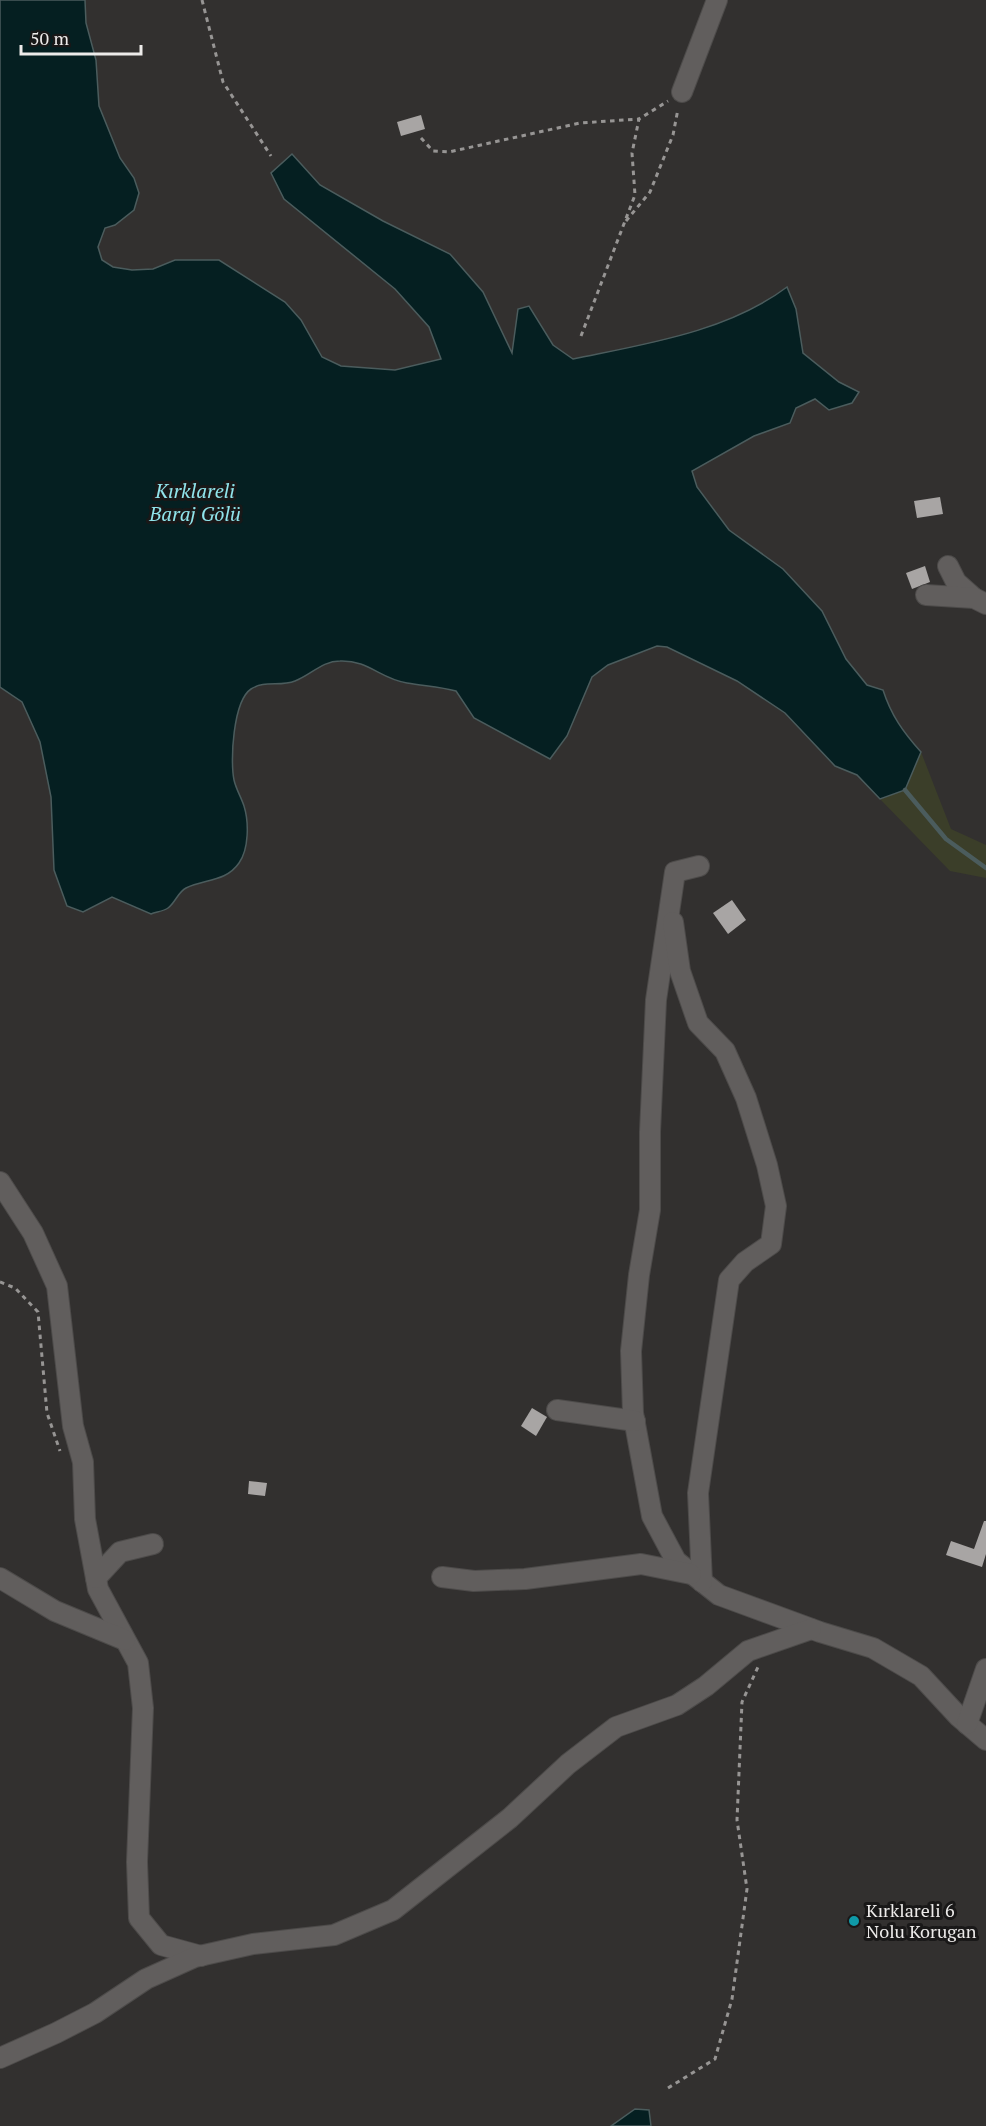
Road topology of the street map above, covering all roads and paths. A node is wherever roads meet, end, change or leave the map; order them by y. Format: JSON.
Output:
{"nodes":[{"id":1,"x":202,"y":0,"type":"edge"},
{"id":2,"x":717,"y":0,"type":"edge"},
{"id":3,"x":682,"y":92,"type":"junction"},
{"id":4,"x":639,"y":119,"type":"junction"},
{"id":5,"x":421,"y":138,"type":"dead end"},
{"id":6,"x":271,"y":156,"type":"dead end"},
{"id":7,"x":624,"y":223,"type":"junction"},
{"id":8,"x":581,"y":336,"type":"dead end"},
{"id":9,"x":948,"y":566,"type":"dead end"},
{"id":10,"x":926,"y":595,"type":"dead end"},
{"id":11,"x":980,"y":601,"type":"edge"},
{"id":12,"x":699,"y":866,"type":"dead end"},
{"id":13,"x":670,"y":900,"type":"junction"},
{"id":14,"x":0,"y":1182,"type":"edge"},
{"id":15,"x":0,"y":1282,"type":"edge"},
{"id":16,"x":557,"y":1410,"type":"dead end"},
{"id":17,"x":635,"y":1421,"type":"junction"},
{"id":18,"x":61,"y":1454,"type":"dead end"},
{"id":19,"x":153,"y":1544,"type":"dead end"},
{"id":20,"x":442,"y":1576,"type":"dead end"},
{"id":21,"x":0,"y":1578,"type":"edge"},
{"id":22,"x":96,"y":1578,"type":"junction"},
{"id":23,"x":698,"y":1578,"type":"junction"},
{"id":24,"x":810,"y":1629,"type":"junction"},
{"id":25,"x":125,"y":1640,"type":"junction"},
{"id":26,"x":769,"y":1644,"type":"junction"},
{"id":27,"x":986,"y":1669,"type":"edge"},
{"id":28,"x":967,"y":1724,"type":"junction"},
{"id":29,"x":986,"y":1740,"type":"edge"},
{"id":30,"x":201,"y":1956,"type":"junction"},
{"id":31,"x":0,"y":2058,"type":"edge"},
{"id":32,"x":668,"y":2088,"type":"dead end"}],
"edges":[{"from":1,"to":6,"type":"path"},
{"from":2,"to":3,"type":"street"},
{"from":3,"to":4,"type":"path"},
{"from":3,"to":7,"type":"path"},
{"from":4,"to":5,"type":"path"},
{"from":4,"to":7,"type":"path"},
{"from":7,"to":8,"type":"path"},
{"from":9,"to":11,"type":"street"},
{"from":10,"to":11,"type":"street"},
{"from":12,"to":13,"type":"street"},
{"from":13,"to":17,"type":"street"},
{"from":13,"to":23,"type":"street"},
{"from":14,"to":22,"type":"street"},
{"from":15,"to":18,"type":"path"},
{"from":16,"to":17,"type":"street"},
{"from":17,"to":23,"type":"street"},
{"from":19,"to":22,"type":"street"},
{"from":20,"to":23,"type":"street"},
{"from":21,"to":25,"type":"street"},
{"from":22,"to":25,"type":"street"},
{"from":23,"to":24,"type":"street"},
{"from":24,"to":26,"type":"street"},
{"from":24,"to":28,"type":"street"},
{"from":25,"to":30,"type":"street"},
{"from":26,"to":30,"type":"street"},
{"from":26,"to":32,"type":"path"},
{"from":27,"to":28,"type":"street"},
{"from":28,"to":29,"type":"street"},
{"from":30,"to":31,"type":"street"}]}
